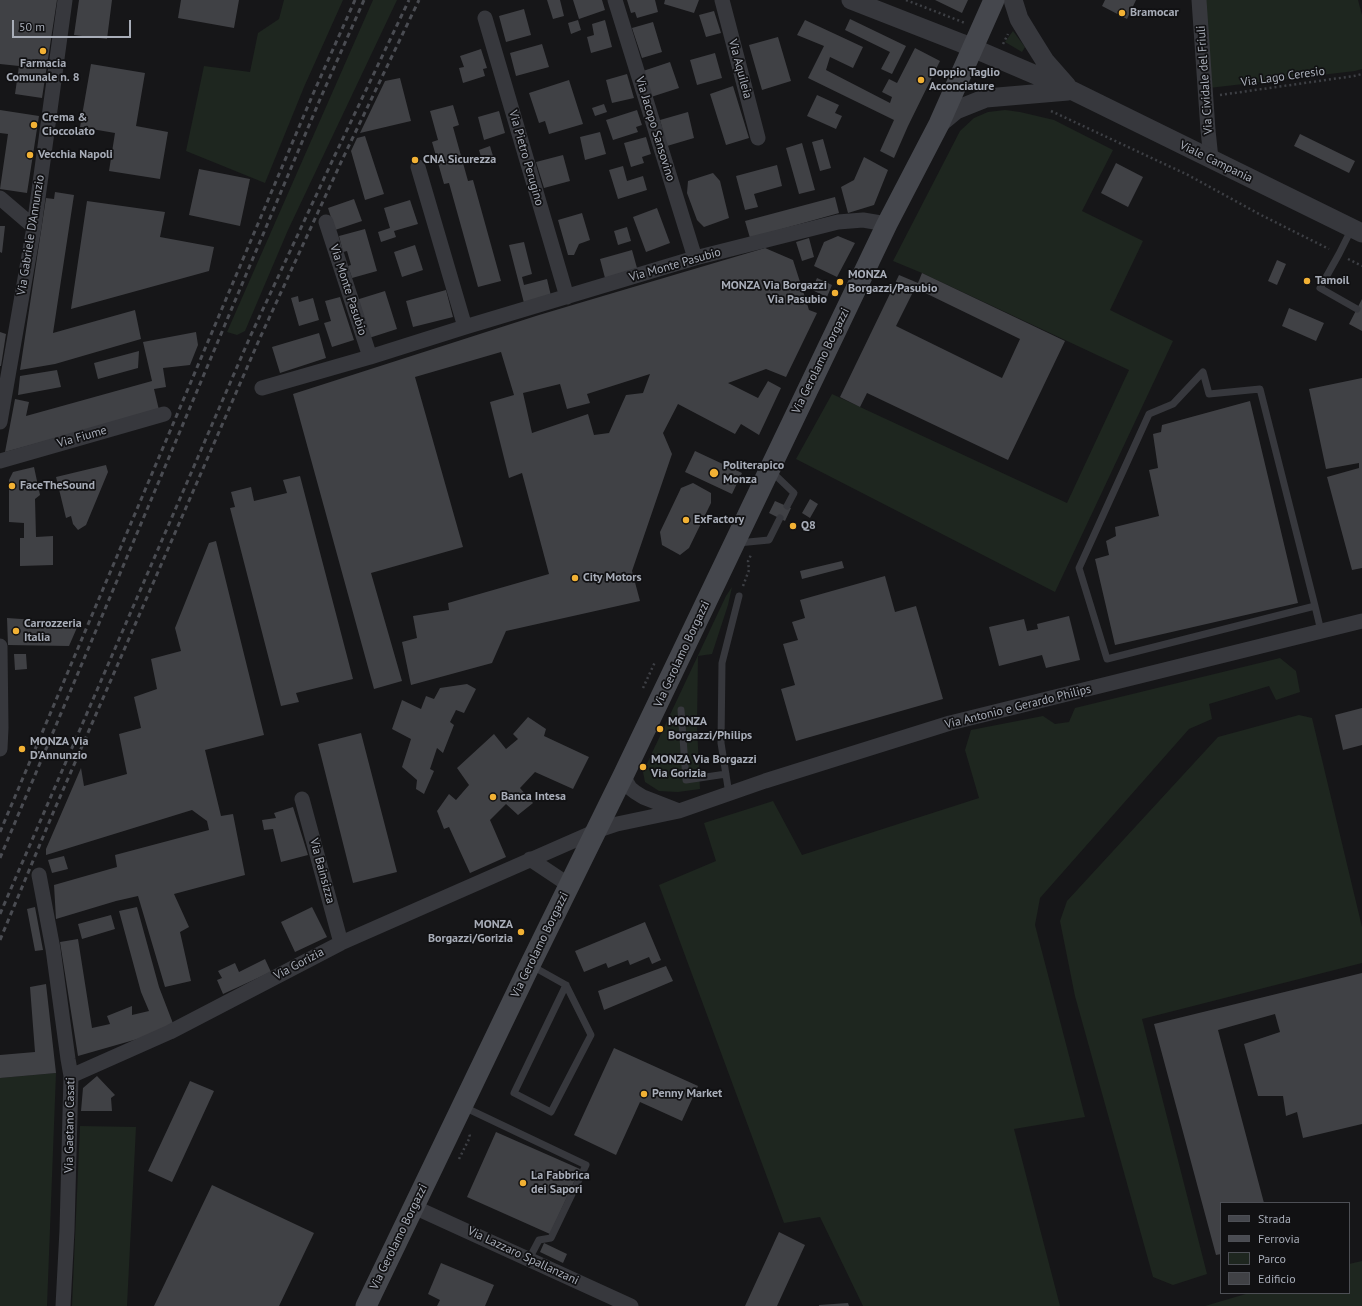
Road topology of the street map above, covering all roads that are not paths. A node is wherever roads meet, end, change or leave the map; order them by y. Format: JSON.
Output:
{"nodes":[{"id":1,"x":65,"y":0,"type":"edge"},
{"id":2,"x":615,"y":0,"type":"edge"},
{"id":3,"x":722,"y":0,"type":"edge"},
{"id":4,"x":851,"y":0,"type":"edge"},
{"id":5,"x":994,"y":0,"type":"edge"},
{"id":6,"x":1013,"y":0,"type":"edge"},
{"id":7,"x":1199,"y":0,"type":"edge"},
{"id":8,"x":485,"y":18,"type":"dead end"},
{"id":9,"x":972,"y":48,"type":"junction"},
{"id":10,"x":1071,"y":90,"type":"junction"},
{"id":11,"x":939,"y":124,"type":"junction"},
{"id":12,"x":758,"y":138,"type":"dead end"},
{"id":13,"x":1211,"y":159,"type":"junction"},
{"id":14,"x":418,"y":167,"type":"dead end"},
{"id":15,"x":0,"y":198,"type":"edge"},
{"id":16,"x":326,"y":222,"type":"dead end"},
{"id":17,"x":887,"y":224,"type":"junction"},
{"id":18,"x":34,"y":227,"type":"junction"},
{"id":19,"x":1357,"y":230,"type":"edge"},
{"id":20,"x":695,"y":258,"type":"junction"},
{"id":21,"x":566,"y":297,"type":"junction"},
{"id":22,"x":1357,"y":309,"type":"dead end"},
{"id":23,"x":465,"y":327,"type":"junction"},
{"id":24,"x":370,"y":357,"type":"junction"},
{"id":25,"x":262,"y":388,"type":"dead end"},
{"id":26,"x":164,"y":414,"type":"dead end"},
{"id":27,"x":0,"y":422,"type":"edge"},
{"id":28,"x":0,"y":461,"type":"edge"},
{"id":29,"x":769,"y":469,"type":"junction"},
{"id":30,"x":787,"y":506,"type":"dead end"},
{"id":31,"x":780,"y":518,"type":"dead end"},
{"id":32,"x":735,"y":543,"type":"junction"},
{"id":33,"x":739,"y":596,"type":"road end"},
{"id":34,"x":1315,"y":606,"type":"junction"},
{"id":35,"x":1362,"y":621,"type":"edge"},
{"id":36,"x":1321,"y":631,"type":"junction"},
{"id":37,"x":0,"y":646,"type":"edge"},
{"id":38,"x":681,"y":710,"type":"dead end"},
{"id":39,"x":0,"y":749,"type":"edge"},
{"id":40,"x":726,"y":774,"type":"junction"},
{"id":41,"x":624,"y":776,"type":"junction"},
{"id":42,"x":729,"y":794,"type":"junction"},
{"id":43,"x":302,"y":799,"type":"dead end"},
{"id":44,"x":679,"y":811,"type":"junction"},
{"id":45,"x":596,"y":831,"type":"junction"},
{"id":46,"x":530,"y":859,"type":"junction"},
{"id":47,"x":39,"y":875,"type":"dead end"},
{"id":48,"x":569,"y":885,"type":"junction"},
{"id":49,"x":341,"y":943,"type":"junction"},
{"id":50,"x":530,"y":965,"type":"junction"},
{"id":51,"x":566,"y":985,"type":"junction"},
{"id":52,"x":71,"y":1076,"type":"junction"},
{"id":53,"x":462,"y":1106,"type":"junction"},
{"id":54,"x":414,"y":1207,"type":"junction"},
{"id":55,"x":529,"y":1259,"type":"junction"},
{"id":56,"x":63,"y":1306,"type":"edge"},
{"id":57,"x":366,"y":1306,"type":"edge"},
{"id":58,"x":631,"y":1306,"type":"edge"}],
"edges":[{"from":1,"to":18,"type":"street","name":"Via Gabriele D'Annunzio"},
{"from":2,"to":20,"type":"street","name":"Via Jacopo Sansovino"},
{"from":3,"to":12,"type":"street","name":"Via Aquileia"},
{"from":4,"to":9,"type":"street"},
{"from":5,"to":9,"type":"main road","name":"Via Gerolamo Borgazzi"},
{"from":6,"to":10,"type":"street","name":"Viale Campania"},
{"from":7,"to":13,"type":"street","name":"Via Cividale del Friuli"},
{"from":8,"to":21,"type":"street","name":"Via Pietro Perugino"},
{"from":9,"to":10,"type":"street","name":"Viale Campania"},
{"from":9,"to":11,"type":"main road","name":"Via Gerolamo Borgazzi"},
{"from":10,"to":11,"type":"street"},
{"from":10,"to":13,"type":"street","name":"Viale Campania"},
{"from":11,"to":17,"type":"main road","name":"Via Gerolamo Borgazzi"},
{"from":13,"to":19,"type":"street","name":"Viale Campania"},
{"from":14,"to":23,"type":"street"},
{"from":15,"to":18,"type":"street"},
{"from":16,"to":24,"type":"street","name":"Via Monte Pasubio"},
{"from":17,"to":20,"type":"street","name":"Via Monte Pasubio"},
{"from":17,"to":29,"type":"main road","name":"Via Gerolamo Borgazzi"},
{"from":18,"to":27,"type":"street","name":"Via Gabriele D'Annunzio"},
{"from":19,"to":22,"type":"lane"},
{"from":20,"to":21,"type":"street","name":"Via Monte Pasubio"},
{"from":21,"to":23,"type":"street","name":"Via Monte Pasubio"},
{"from":23,"to":24,"type":"street","name":"Via Monte Pasubio"},
{"from":24,"to":25,"type":"street","name":"Via Monte Pasubio"},
{"from":26,"to":28,"type":"street","name":"Via Fiume"},
{"from":29,"to":30,"type":"lane"},
{"from":29,"to":32,"type":"main road","name":"Via Gerolamo Borgazzi"},
{"from":31,"to":32,"type":"lane"},
{"from":32,"to":41,"type":"main road","name":"Via Gerolamo Borgazzi"},
{"from":33,"to":40,"type":"lane"},
{"from":34,"to":34,"type":"lane"},
{"from":34,"to":36,"type":"lane"},
{"from":35,"to":36,"type":"street","name":"Via Antonio e Gerardo Philips"},
{"from":36,"to":42,"type":"street","name":"Via Antonio e Gerardo Philips"},
{"from":37,"to":39,"type":"street"},
{"from":38,"to":40,"type":"lane"},
{"from":40,"to":42,"type":"lane"},
{"from":41,"to":44,"type":"street"},
{"from":41,"to":45,"type":"main road","name":"Via Gerolamo Borgazzi"},
{"from":42,"to":44,"type":"street","name":"Via Antonio e Gerardo Philips"},
{"from":43,"to":49,"type":"street","name":"Via Bainsizza"},
{"from":44,"to":45,"type":"street","name":"Via Antonio e Gerardo Philips"},
{"from":45,"to":46,"type":"street","name":"Via Gorizia"},
{"from":45,"to":48,"type":"main road","name":"Via Gerolamo Borgazzi"},
{"from":46,"to":48,"type":"street"},
{"from":46,"to":49,"type":"street","name":"Via Gorizia"},
{"from":47,"to":52,"type":"street","name":"Via Gaetano Casati"},
{"from":48,"to":50,"type":"main road","name":"Via Gerolamo Borgazzi"},
{"from":49,"to":52,"type":"street","name":"Via Gorizia"},
{"from":50,"to":51,"type":"lane"},
{"from":50,"to":53,"type":"main road","name":"Via Gerolamo Borgazzi"},
{"from":51,"to":51,"type":"lane"},
{"from":52,"to":56,"type":"street","name":"Via Gaetano Casati"},
{"from":53,"to":54,"type":"main road","name":"Via Gerolamo Borgazzi"},
{"from":53,"to":55,"type":"lane"},
{"from":54,"to":55,"type":"street","name":"Via Lazzaro Spallanzani"},
{"from":54,"to":57,"type":"main road","name":"Via Gerolamo Borgazzi"},
{"from":55,"to":58,"type":"street","name":"Via Lazzaro Spallanzani"}]}
